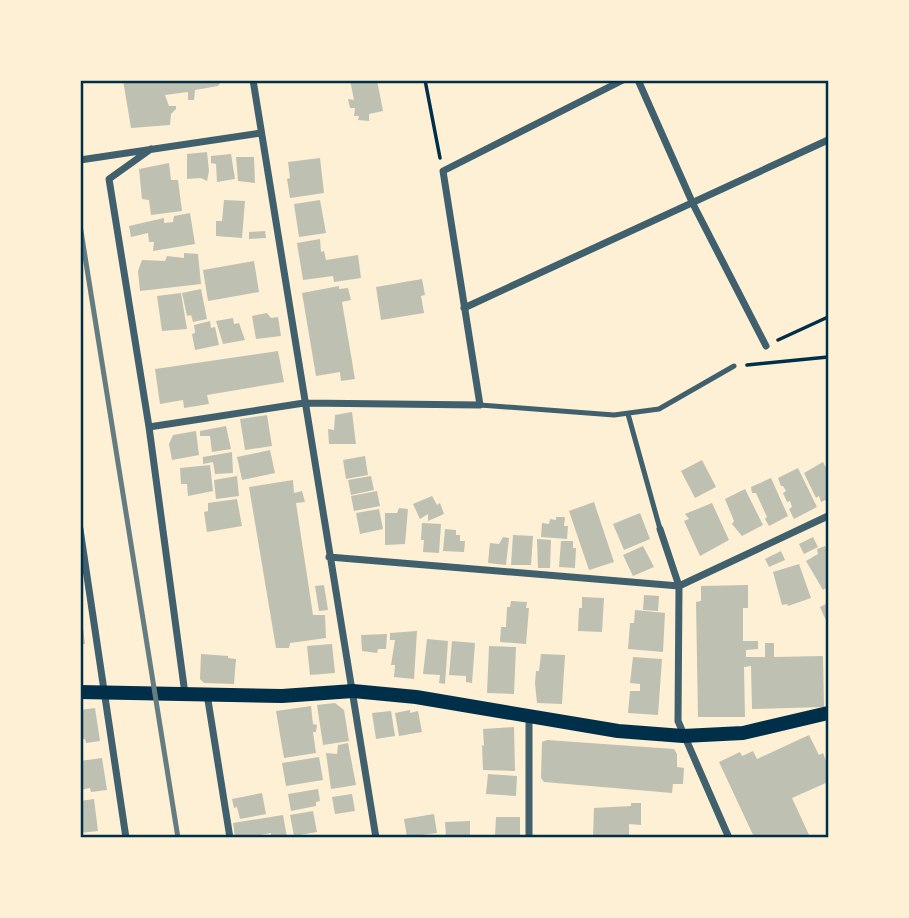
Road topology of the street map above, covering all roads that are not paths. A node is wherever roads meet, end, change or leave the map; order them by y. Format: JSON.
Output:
{"nodes":[{"id":1,"x":253,"y":80,"type":"edge"},
{"id":2,"x":623,"y":80,"type":"edge"},
{"id":3,"x":638,"y":80,"type":"edge"},
{"id":4,"x":261,"y":133,"type":"junction"},
{"id":5,"x":828,"y":140,"type":"edge"},
{"id":6,"x":151,"y":149,"type":"junction"},
{"id":7,"x":80,"y":160,"type":"edge"},
{"id":8,"x":693,"y":204,"type":"junction"},
{"id":9,"x":464,"y":308,"type":"junction"},
{"id":10,"x":766,"y":346,"type":"road end"},
{"id":11,"x":734,"y":366,"type":"road end"},
{"id":12,"x":304,"y":403,"type":"junction"},
{"id":13,"x":480,"y":405,"type":"junction"},
{"id":14,"x":628,"y":414,"type":"junction"},
{"id":15,"x":149,"y":427,"type":"junction"},
{"id":16,"x":828,"y":516,"type":"edge"},
{"id":17,"x":80,"y":529,"type":"edge"},
{"id":18,"x":660,"y":529,"type":"joint"},
{"id":19,"x":328,"y":556,"type":"junction"},
{"id":20,"x":679,"y":586,"type":"junction"},
{"id":21,"x":353,"y":691,"type":"junction"},
{"id":22,"x":80,"y":692,"type":"edge"},
{"id":23,"x":111,"y":692,"type":"junction"},
{"id":24,"x":179,"y":694,"type":"junction"},
{"id":25,"x":207,"y":694,"type":"junction"},
{"id":26,"x":828,"y":713,"type":"edge"},
{"id":27,"x":529,"y":716,"type":"junction"},
{"id":28,"x":683,"y":736,"type":"junction"},
{"id":29,"x":126,"y":838,"type":"edge"},
{"id":30,"x":230,"y":838,"type":"edge"},
{"id":31,"x":376,"y":838,"type":"edge"},
{"id":32,"x":529,"y":838,"type":"edge"},
{"id":33,"x":729,"y":838,"type":"edge"}],
"edges":[{"from":1,"to":4,"type":"street"},
{"from":2,"to":9,"type":"street"},
{"from":3,"to":8,"type":"street"},
{"from":4,"to":6,"type":"street"},
{"from":4,"to":12,"type":"street"},
{"from":5,"to":8,"type":"street"},
{"from":6,"to":7,"type":"street"},
{"from":6,"to":15,"type":"street"},
{"from":8,"to":9,"type":"street"},
{"from":8,"to":10,"type":"street"},
{"from":9,"to":13,"type":"street"},
{"from":11,"to":14,"type":"lane"},
{"from":12,"to":13,"type":"street"},
{"from":12,"to":15,"type":"street"},
{"from":12,"to":19,"type":"street"},
{"from":13,"to":14,"type":"lane"},
{"from":14,"to":18,"type":"lane"},
{"from":15,"to":24,"type":"street"},
{"from":16,"to":20,"type":"street"},
{"from":17,"to":23,"type":"street"},
{"from":18,"to":20,"type":"street"},
{"from":19,"to":20,"type":"street"},
{"from":19,"to":21,"type":"street"},
{"from":20,"to":28,"type":"street"},
{"from":21,"to":25,"type":"main road"},
{"from":21,"to":27,"type":"main road"},
{"from":21,"to":31,"type":"street"},
{"from":22,"to":23,"type":"main road"},
{"from":23,"to":24,"type":"main road"},
{"from":23,"to":29,"type":"street"},
{"from":24,"to":25,"type":"main road"},
{"from":25,"to":30,"type":"street"},
{"from":26,"to":28,"type":"main road"},
{"from":27,"to":28,"type":"main road"},
{"from":27,"to":32,"type":"street"},
{"from":28,"to":33,"type":"street"}]}
